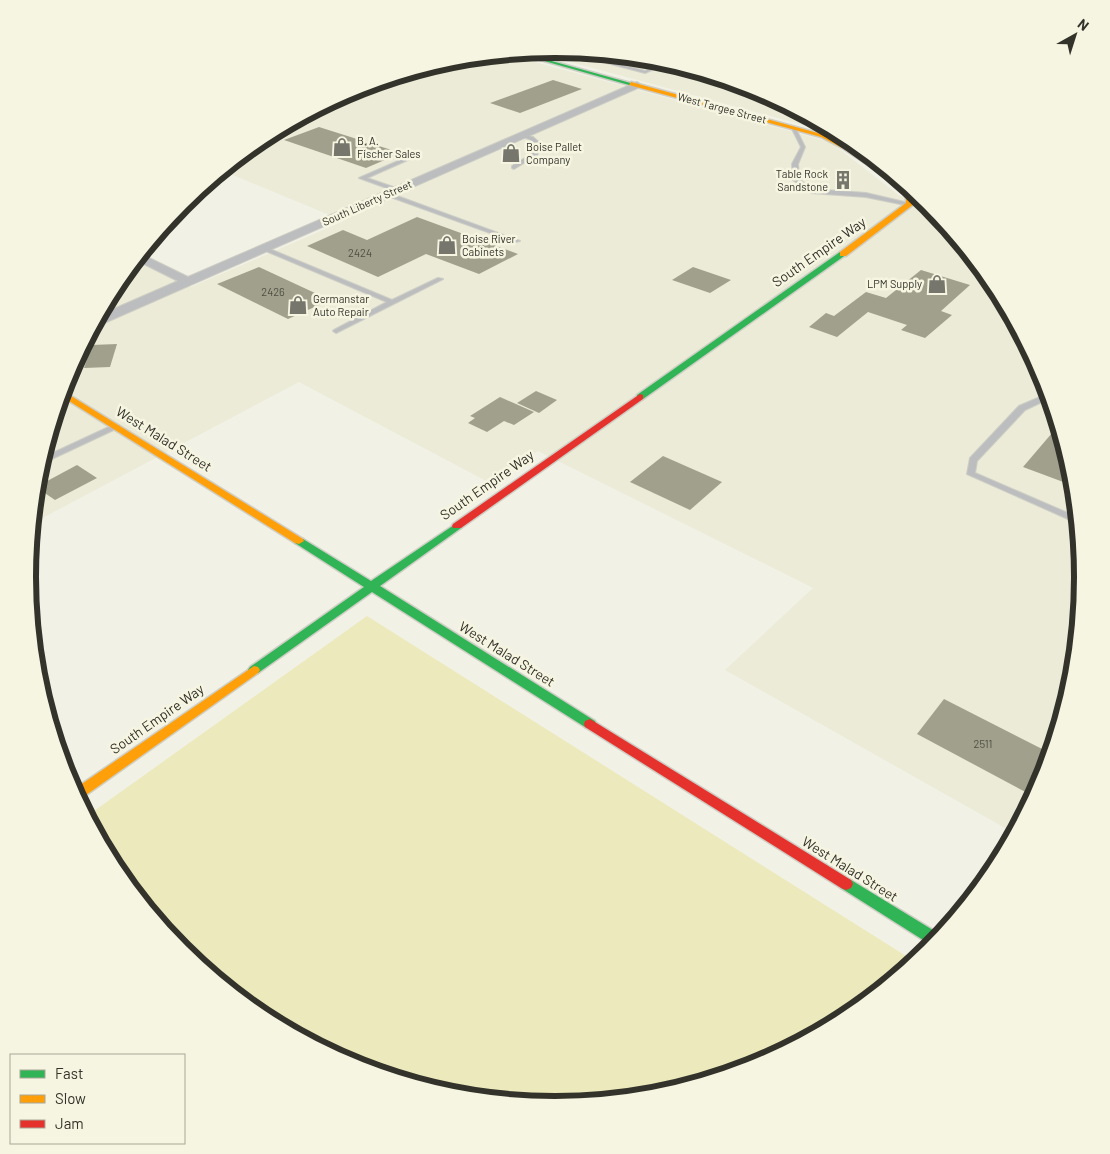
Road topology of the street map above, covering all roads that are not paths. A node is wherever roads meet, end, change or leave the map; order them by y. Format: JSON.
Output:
{"nodes":[{"id":1,"x":538,"y":58,"type":"edge"},
{"id":2,"x":602,"y":60,"type":"edge"},
{"id":3,"x":655,"y":68,"type":"edge"},
{"id":4,"x":637,"y":85,"type":"junction"},
{"id":5,"x":793,"y":127,"type":"junction"},
{"id":6,"x":522,"y":135,"type":"junction"},
{"id":7,"x":840,"y":144,"type":"edge"},
{"id":8,"x":407,"y":159,"type":"dead end"},
{"id":9,"x":514,"y":167,"type":"dead end"},
{"id":10,"x":392,"y":192,"type":"junction"},
{"id":11,"x":904,"y":194,"type":"edge"},
{"id":12,"x":909,"y":200,"type":"junction"},
{"id":13,"x":517,"y":241,"type":"dead end"},
{"id":14,"x":263,"y":248,"type":"junction"},
{"id":15,"x":144,"y":260,"type":"edge"},
{"id":16,"x":440,"y":278,"type":"dead end"},
{"id":17,"x":188,"y":281,"type":"junction"},
{"id":18,"x":392,"y":302,"type":"junction"},
{"id":19,"x":107,"y":317,"type":"edge"},
{"id":20,"x":336,"y":331,"type":"dead end"},
{"id":21,"x":69,"y":397,"type":"edge"},
{"id":22,"x":1042,"y":399,"type":"edge"},
{"id":23,"x":116,"y":427,"type":"junction"},
{"id":24,"x":50,"y":458,"type":"edge"},
{"id":25,"x":1070,"y":517,"type":"edge"},
{"id":26,"x":370,"y":586,"type":"junction"},
{"id":27,"x":83,"y":790,"type":"edge"},
{"id":28,"x":929,"y":936,"type":"edge"}],
"edges":[{"from":1,"to":4,"type":"street","name":"West Targee Street"},
{"from":2,"to":3,"type":"lane"},
{"from":4,"to":5,"type":"street","name":"West Targee Street"},
{"from":4,"to":6,"type":"street","name":"South Liberty Street"},
{"from":5,"to":7,"type":"street","name":"West Targee Street"},
{"from":5,"to":12,"type":"lane"},
{"from":6,"to":9,"type":"lane"},
{"from":6,"to":10,"type":"street","name":"South Liberty Street"},
{"from":8,"to":10,"type":"lane"},
{"from":10,"to":13,"type":"lane"},
{"from":10,"to":14,"type":"street","name":"South Liberty Street"},
{"from":11,"to":12,"type":"street","name":"West Targee Street"},
{"from":12,"to":26,"type":"street","name":"South Empire Way"},
{"from":14,"to":17,"type":"street","name":"South Liberty Street"},
{"from":14,"to":18,"type":"lane"},
{"from":15,"to":17,"type":"street"},
{"from":16,"to":18,"type":"lane"},
{"from":17,"to":19,"type":"street","name":"South Liberty Street"},
{"from":18,"to":20,"type":"lane"},
{"from":21,"to":23,"type":"street","name":"West Malad Street"},
{"from":22,"to":25,"type":"lane"},
{"from":23,"to":24,"type":"lane"},
{"from":23,"to":26,"type":"street","name":"West Malad Street"},
{"from":26,"to":27,"type":"street","name":"South Empire Way"},
{"from":26,"to":28,"type":"street","name":"West Malad Street"}]}
